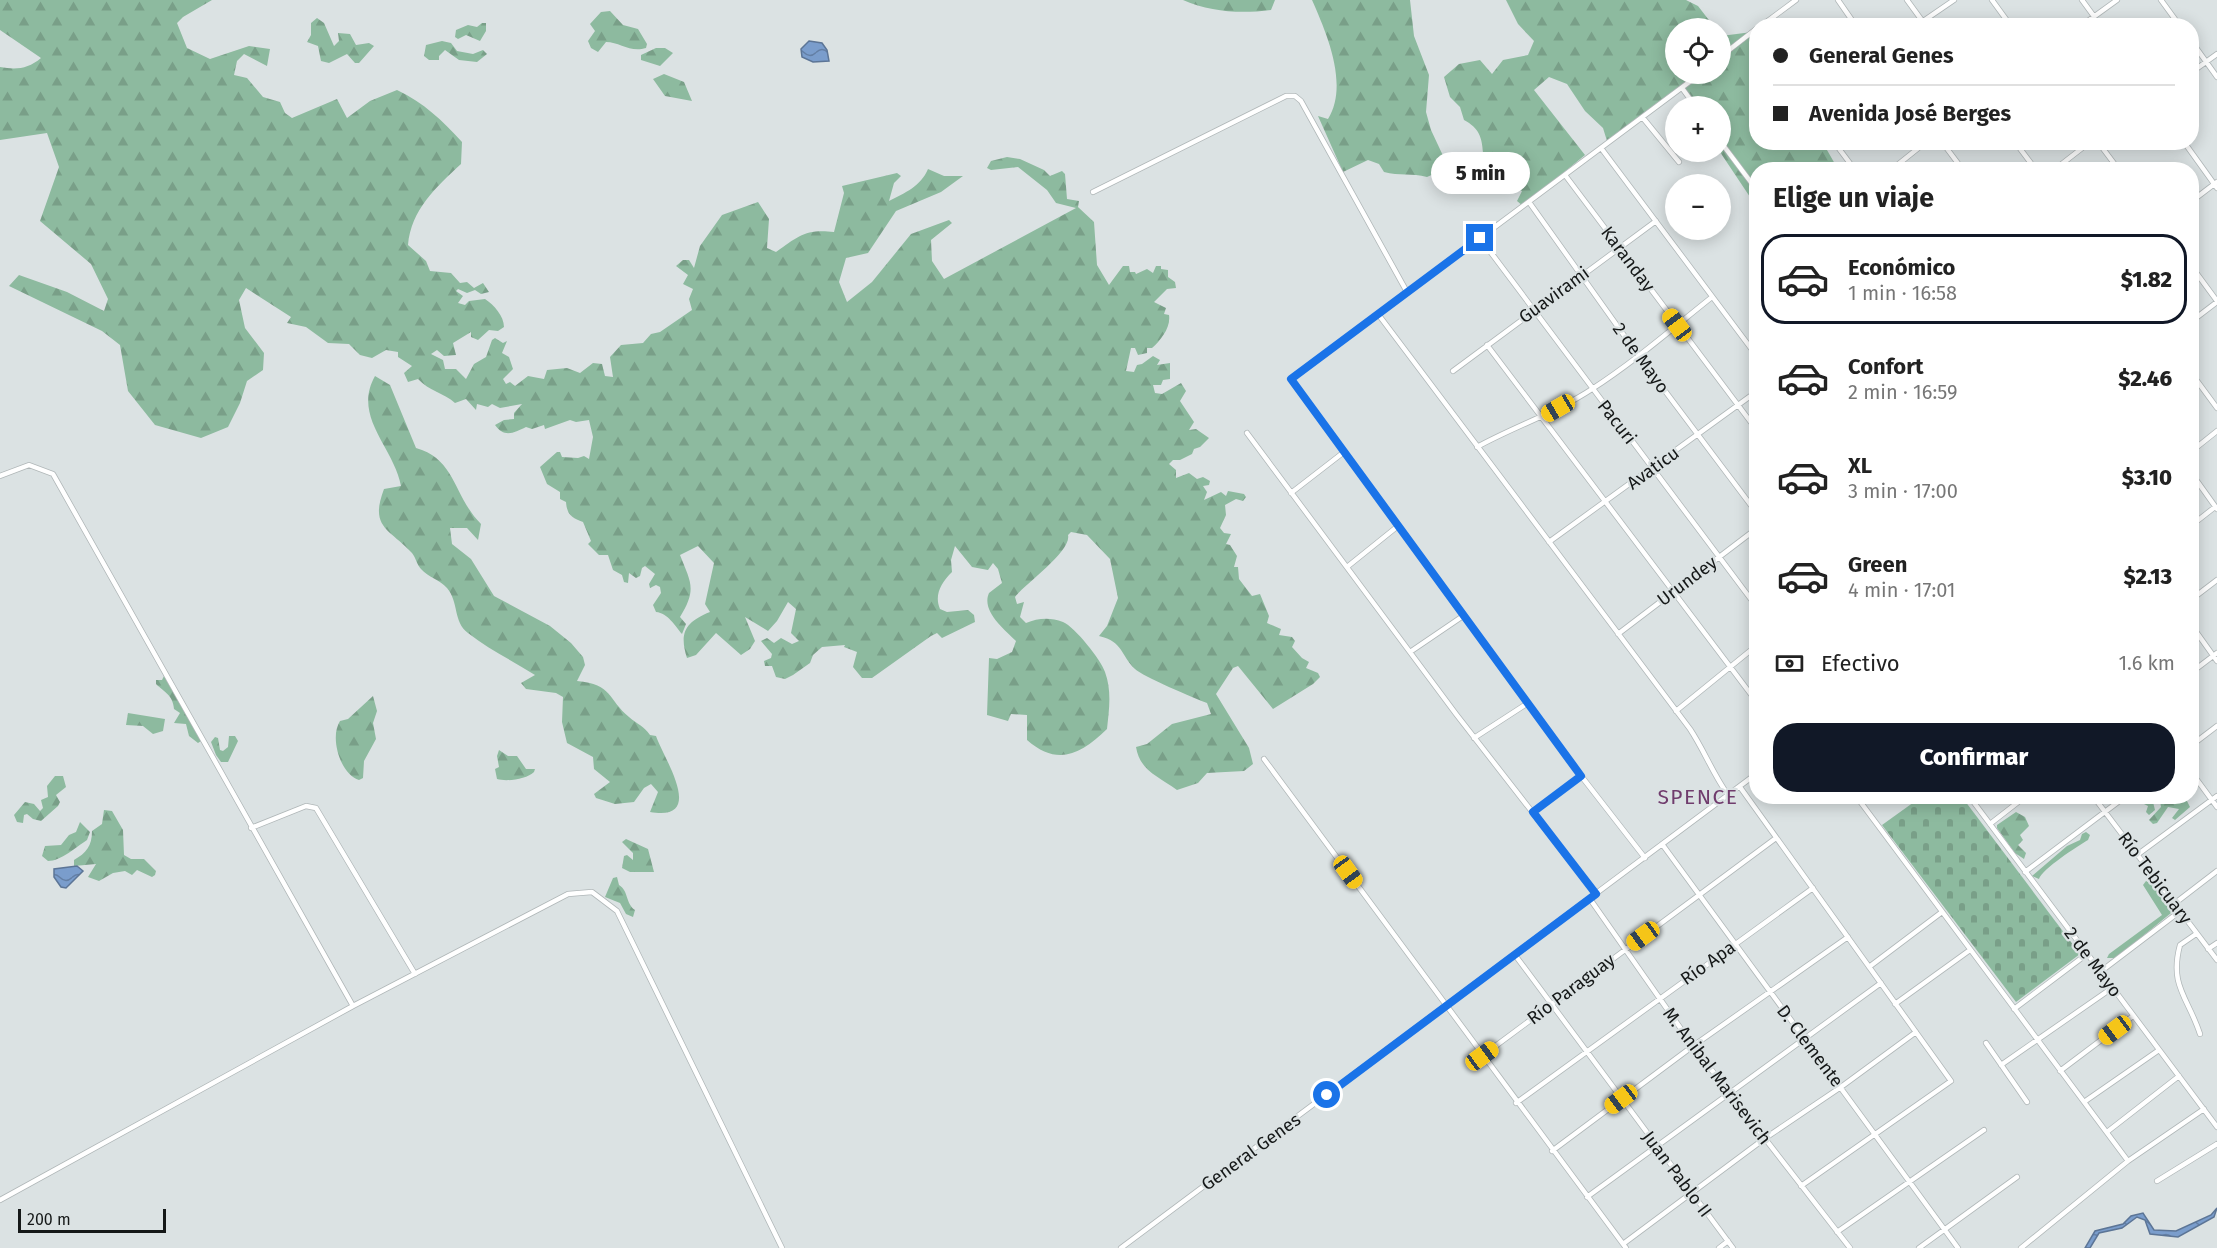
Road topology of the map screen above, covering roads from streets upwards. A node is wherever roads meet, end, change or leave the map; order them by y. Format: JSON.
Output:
{"nodes":[{"id":1,"x":1796,"y":0,"type":"edge"},
{"id":2,"x":1838,"y":0,"type":"edge"},
{"id":3,"x":1907,"y":0,"type":"edge"},
{"id":4,"x":1954,"y":0,"type":"edge"},
{"id":5,"x":1992,"y":0,"type":"edge"},
{"id":6,"x":2082,"y":0,"type":"edge"},
{"id":7,"x":2117,"y":0,"type":"edge"},
{"id":8,"x":2161,"y":0,"type":"edge"},
{"id":9,"x":2094,"y":16,"type":"junction"},
{"id":10,"x":1772,"y":18,"type":"edge"},
{"id":11,"x":1850,"y":18,"type":"edge"},
{"id":12,"x":1920,"y":18,"type":"edge"},
{"id":13,"x":1931,"y":18,"type":"edge"},
{"id":14,"x":2005,"y":18,"type":"edge"},
{"id":15,"x":2091,"y":18,"type":"edge"},
{"id":16,"x":2174,"y":18,"type":"edge"},
{"id":17,"x":1749,"y":35,"type":"edge"},
{"id":18,"x":1731,"y":49,"type":"edge"},
{"id":19,"x":2199,"y":52,"type":"edge"},
{"id":20,"x":2217,"y":54,"type":"edge"},
{"id":21,"x":2206,"y":62,"type":"junction"},
{"id":22,"x":2199,"y":67,"type":"edge"},
{"id":23,"x":2217,"y":77,"type":"edge"},
{"id":24,"x":1687,"y":84,"type":"edge"},
{"id":25,"x":1682,"y":88,"type":"junction"},
{"id":26,"x":1688,"y":96,"type":"edge"},
{"id":27,"x":1643,"y":118,"type":"junction"},
{"id":28,"x":1665,"y":145,"type":"edge"},
{"id":29,"x":1601,"y":148,"type":"junction"},
{"id":30,"x":1916,"y":150,"type":"edge"},
{"id":31,"x":2080,"y":150,"type":"edge"},
{"id":32,"x":1731,"y":156,"type":"edge"},
{"id":33,"x":1901,"y":162,"type":"edge"},
{"id":34,"x":2064,"y":162,"type":"edge"},
{"id":35,"x":2199,"y":162,"type":"edge"},
{"id":36,"x":1565,"y":175,"type":"junction"},
{"id":37,"x":1749,"y":180,"type":"edge"},
{"id":38,"x":2216,"y":185,"type":"edge"},
{"id":39,"x":1093,"y":192,"type":"dead end"},
{"id":40,"x":2199,"y":196,"type":"edge"},
{"id":41,"x":1529,"y":202,"type":"junction"},
{"id":42,"x":1656,"y":221,"type":"junction"},
{"id":43,"x":1480,"y":238,"type":"junction"},
{"id":44,"x":1619,"y":248,"type":"junction"},
{"id":45,"x":1580,"y":275,"type":"junction"},
{"id":46,"x":2199,"y":277,"type":"edge"},
{"id":47,"x":1407,"y":292,"type":"junction"},
{"id":48,"x":1712,"y":297,"type":"junction"},
{"id":49,"x":2217,"y":302,"type":"edge"},
{"id":50,"x":1533,"y":310,"type":"junction"},
{"id":51,"x":1378,"y":314,"type":"junction"},
{"id":52,"x":2199,"y":316,"type":"edge"},
{"id":53,"x":1677,"y":325,"type":"junction"},
{"id":54,"x":1487,"y":345,"type":"junction"},
{"id":55,"x":1749,"y":346,"type":"edge"},
{"id":56,"x":1638,"y":355,"type":"junction"},
{"id":57,"x":1453,"y":370,"type":"dead end"},
{"id":58,"x":2199,"y":384,"type":"edge"},
{"id":59,"x":1592,"y":389,"type":"junction"},
{"id":60,"x":1749,"y":397,"type":"edge"},
{"id":61,"x":1739,"y":405,"type":"junction"},
{"id":62,"x":2217,"y":408,"type":"edge"},
{"id":63,"x":1542,"y":418,"type":"junction"},
{"id":64,"x":1749,"y":419,"type":"edge"},
{"id":65,"x":2217,"y":431,"type":"edge"},
{"id":66,"x":1247,"y":433,"type":"dead end"},
{"id":67,"x":1698,"y":435,"type":"junction"},
{"id":68,"x":2199,"y":445,"type":"edge"},
{"id":69,"x":1477,"y":447,"type":"junction"},
{"id":70,"x":1344,"y":452,"type":"junction"},
{"id":71,"x":1653,"y":469,"type":"junction"},
{"id":72,"x":0,"y":476,"type":"edge"},
{"id":73,"x":2199,"y":484,"type":"edge"},
{"id":74,"x":1291,"y":493,"type":"junction"},
{"id":75,"x":1606,"y":502,"type":"junction"},
{"id":76,"x":1749,"y":503,"type":"edge"},
{"id":77,"x":2216,"y":508,"type":"edge"},
{"id":78,"x":2199,"y":520,"type":"edge"},
{"id":79,"x":1398,"y":526,"type":"junction"},
{"id":80,"x":1749,"y":534,"type":"edge"},
{"id":81,"x":1549,"y":542,"type":"junction"},
{"id":82,"x":1719,"y":556,"type":"junction"},
{"id":83,"x":1347,"y":567,"type":"junction"},
{"id":84,"x":2217,"y":580,"type":"edge"},
{"id":85,"x":1674,"y":590,"type":"junction"},
{"id":86,"x":2199,"y":594,"type":"edge"},
{"id":87,"x":1749,"y":597,"type":"edge"},
{"id":88,"x":1464,"y":616,"type":"junction"},
{"id":89,"x":1618,"y":634,"type":"junction"},
{"id":90,"x":2199,"y":635,"type":"edge"},
{"id":91,"x":1410,"y":652,"type":"junction"},
{"id":92,"x":1749,"y":652,"type":"edge"},
{"id":93,"x":2215,"y":654,"type":"edge"},
{"id":94,"x":2217,"y":661,"type":"edge"},
{"id":95,"x":1731,"y":666,"type":"junction"},
{"id":96,"x":2199,"y":667,"type":"edge"},
{"id":97,"x":1749,"y":691,"type":"edge"},
{"id":98,"x":1528,"y":703,"type":"junction"},
{"id":99,"x":1676,"y":711,"type":"junction"},
{"id":100,"x":2217,"y":726,"type":"edge"},
{"id":101,"x":1474,"y":738,"type":"junction"},
{"id":102,"x":2199,"y":740,"type":"edge"},
{"id":103,"x":1264,"y":759,"type":"dead end"},
{"id":104,"x":1581,"y":776,"type":"junction"},
{"id":105,"x":1749,"y":780,"type":"edge"},
{"id":106,"x":2199,"y":782,"type":"edge"},
{"id":107,"x":1740,"y":787,"type":"junction"},
{"id":108,"x":1728,"y":795,"type":"junction"},
{"id":109,"x":2217,"y":796,"type":"edge"},
{"id":110,"x":1749,"y":800,"type":"edge"},
{"id":111,"x":2212,"y":800,"type":"junction"},
{"id":112,"x":1752,"y":804,"type":"edge"},
{"id":113,"x":1862,"y":804,"type":"edge"},
{"id":114,"x":1975,"y":804,"type":"edge"},
{"id":115,"x":2016,"y":804,"type":"edge"},
{"id":116,"x":2099,"y":804,"type":"edge"},
{"id":117,"x":2116,"y":804,"type":"edge"},
{"id":118,"x":2217,"y":807,"type":"edge"},
{"id":119,"x":1533,"y":812,"type":"junction"},
{"id":120,"x":2105,"y":813,"type":"junction"},
{"id":121,"x":1990,"y":824,"type":"junction"},
{"id":122,"x":251,"y":828,"type":"junction"},
{"id":123,"x":1776,"y":838,"type":"junction"},
{"id":124,"x":1662,"y":844,"type":"junction"},
{"id":125,"x":2137,"y":855,"type":"junction"},
{"id":126,"x":1645,"y":858,"type":"junction"},
{"id":127,"x":2217,"y":871,"type":"edge"},
{"id":128,"x":2025,"y":872,"type":"junction"},
{"id":129,"x":1813,"y":888,"type":"junction"},
{"id":130,"x":1596,"y":894,"type":"junction"},
{"id":131,"x":1700,"y":896,"type":"junction"},
{"id":132,"x":1590,"y":899,"type":"junction"},
{"id":133,"x":2174,"y":904,"type":"junction"},
{"id":134,"x":1942,"y":912,"type":"junction"},
{"id":135,"x":2179,"y":912,"type":"junction"},
{"id":136,"x":2196,"y":934,"type":"junction"},
{"id":137,"x":1848,"y":937,"type":"junction"},
{"id":138,"x":2217,"y":943,"type":"edge"},
{"id":139,"x":1735,"y":944,"type":"junction"},
{"id":140,"x":2208,"y":949,"type":"junction"},
{"id":141,"x":1625,"y":950,"type":"junction"},
{"id":142,"x":1970,"y":950,"type":"junction"},
{"id":143,"x":2086,"y":954,"type":"junction"},
{"id":144,"x":1515,"y":955,"type":"junction"},
{"id":145,"x":2217,"y":960,"type":"edge"},
{"id":146,"x":1869,"y":967,"type":"junction"},
{"id":147,"x":2100,"y":972,"type":"junction"},
{"id":148,"x":415,"y":974,"type":"junction"},
{"id":149,"x":1881,"y":983,"type":"junction"},
{"id":150,"x":2112,"y":988,"type":"junction"},
{"id":151,"x":1770,"y":993,"type":"junction"},
{"id":152,"x":1658,"y":998,"type":"junction"},
{"id":153,"x":1551,"y":1004,"type":"junction"},
{"id":154,"x":1896,"y":1004,"type":"junction"},
{"id":155,"x":1445,"y":1005,"type":"junction"},
{"id":156,"x":353,"y":1006,"type":"junction"},
{"id":157,"x":2014,"y":1009,"type":"junction"},
{"id":158,"x":2133,"y":1016,"type":"junction"},
{"id":159,"x":1916,"y":1032,"type":"junction"},
{"id":160,"x":2200,"y":1034,"type":"dead end"},
{"id":161,"x":1804,"y":1040,"type":"junction"},
{"id":162,"x":2037,"y":1040,"type":"junction"},
{"id":163,"x":1986,"y":1043,"type":"dead end"},
{"id":164,"x":1693,"y":1046,"type":"junction"},
{"id":165,"x":2159,"y":1050,"type":"junction"},
{"id":166,"x":1585,"y":1051,"type":"junction"},
{"id":167,"x":1482,"y":1056,"type":"junction"},
{"id":168,"x":2001,"y":1065,"type":"junction"},
{"id":169,"x":2060,"y":1071,"type":"junction"},
{"id":170,"x":2179,"y":1076,"type":"junction"},
{"id":171,"x":1841,"y":1088,"type":"junction"},
{"id":172,"x":1729,"y":1093,"type":"junction"},
{"id":173,"x":1621,"y":1099,"type":"junction"},
{"id":174,"x":1516,"y":1102,"type":"junction"},
{"id":175,"x":2027,"y":1102,"type":"dead end"},
{"id":176,"x":2084,"y":1102,"type":"junction"},
{"id":177,"x":2204,"y":1109,"type":"junction"},
{"id":178,"x":2217,"y":1127,"type":"edge"},
{"id":179,"x":1984,"y":1130,"type":"dead end"},
{"id":180,"x":2107,"y":1132,"type":"junction"},
{"id":181,"x":1875,"y":1134,"type":"junction"},
{"id":182,"x":1764,"y":1138,"type":"junction"},
{"id":183,"x":2217,"y":1144,"type":"edge"},
{"id":184,"x":1656,"y":1147,"type":"junction"},
{"id":185,"x":1552,"y":1151,"type":"junction"},
{"id":186,"x":2128,"y":1161,"type":"junction"},
{"id":187,"x":2017,"y":1177,"type":"dead end"},
{"id":188,"x":1910,"y":1181,"type":"junction"},
{"id":189,"x":2157,"y":1181,"type":"dead end"},
{"id":190,"x":1801,"y":1186,"type":"junction"},
{"id":191,"x":1690,"y":1193,"type":"junction"},
{"id":192,"x":1587,"y":1197,"type":"junction"},
{"id":193,"x":0,"y":1200,"type":"edge"},
{"id":194,"x":1945,"y":1229,"type":"junction"},
{"id":195,"x":1837,"y":1232,"type":"junction"},
{"id":196,"x":1728,"y":1241,"type":"junction"},
{"id":197,"x":1624,"y":1246,"type":"edge"},
{"id":198,"x":782,"y":1248,"type":"edge"},
{"id":199,"x":1120,"y":1248,"type":"edge"},
{"id":200,"x":1719,"y":1248,"type":"edge"},
{"id":201,"x":1733,"y":1248,"type":"edge"},
{"id":202,"x":1850,"y":1248,"type":"edge"},
{"id":203,"x":1919,"y":1248,"type":"edge"},
{"id":204,"x":1958,"y":1248,"type":"edge"},
{"id":205,"x":2021,"y":1248,"type":"edge"}],
"edges":[{"from":1,"to":10,"type":"street"},
{"from":2,"to":11,"type":"street"},
{"from":3,"to":12,"type":"street"},
{"from":4,"to":13,"type":"street"},
{"from":5,"to":14,"type":"street"},
{"from":6,"to":9,"type":"street"},
{"from":7,"to":9,"type":"street"},
{"from":8,"to":16,"type":"street"},
{"from":9,"to":15,"type":"street"},
{"from":17,"to":18,"type":"street"},
{"from":19,"to":21,"type":"street"},
{"from":20,"to":21,"type":"street"},
{"from":21,"to":22,"type":"street"},
{"from":21,"to":23,"type":"street"},
{"from":24,"to":25,"type":"street"},
{"from":25,"to":26,"type":"street"},
{"from":25,"to":27,"type":"street"},
{"from":27,"to":28,"type":"street"},
{"from":27,"to":29,"type":"street"},
{"from":29,"to":36,"type":"street"},
{"from":29,"to":42,"type":"street"},
{"from":30,"to":33,"type":"street"},
{"from":31,"to":34,"type":"street"},
{"from":32,"to":37,"type":"street"},
{"from":35,"to":38,"type":"street"},
{"from":36,"to":41,"type":"street"},
{"from":36,"to":44,"type":"street","name":"Karanday"},
{"from":38,"to":40,"type":"street"},
{"from":39,"to":47,"type":"street"},
{"from":41,"to":43,"type":"street"},
{"from":41,"to":45,"type":"street","name":"2 de Mayo"},
{"from":42,"to":44,"type":"street","name":"Guavirami"},
{"from":42,"to":48,"type":"street"},
{"from":43,"to":47,"type":"street"},
{"from":43,"to":50,"type":"street","name":"Pacuri"},
{"from":44,"to":45,"type":"street","name":"Guavirami"},
{"from":44,"to":53,"type":"street","name":"Karanday"},
{"from":45,"to":50,"type":"street","name":"Guavirami"},
{"from":45,"to":56,"type":"street","name":"2 de Mayo"},
{"from":46,"to":49,"type":"street"},
{"from":47,"to":51,"type":"street"},
{"from":48,"to":53,"type":"street"},
{"from":48,"to":55,"type":"street"},
{"from":49,"to":52,"type":"street"},
{"from":50,"to":54,"type":"street","name":"Guavirami"},
{"from":50,"to":59,"type":"street","name":"Pacuri"},
{"from":51,"to":69,"type":"street"},
{"from":51,"to":70,"type":"street"},
{"from":53,"to":56,"type":"street"},
{"from":53,"to":61,"type":"street","name":"Karanday"},
{"from":54,"to":57,"type":"street","name":"Guavirami"},
{"from":54,"to":63,"type":"street"},
{"from":56,"to":59,"type":"street"},
{"from":56,"to":67,"type":"street","name":"2 de Mayo"},
{"from":58,"to":62,"type":"street"},
{"from":59,"to":63,"type":"street"},
{"from":59,"to":71,"type":"street","name":"Pacuri"},
{"from":60,"to":61,"type":"street","name":"Avaticu"},
{"from":61,"to":64,"type":"street","name":"Karanday"},
{"from":61,"to":67,"type":"street","name":"Avaticu"},
{"from":63,"to":69,"type":"street"},
{"from":63,"to":75,"type":"street"},
{"from":65,"to":68,"type":"street"},
{"from":66,"to":74,"type":"street"},
{"from":67,"to":71,"type":"street","name":"Avaticu"},
{"from":67,"to":76,"type":"street","name":"2 de Mayo"},
{"from":69,"to":81,"type":"street"},
{"from":70,"to":74,"type":"street"},
{"from":70,"to":79,"type":"street"},
{"from":71,"to":75,"type":"street","name":"Avaticu"},
{"from":71,"to":82,"type":"street","name":"Pacuri"},
{"from":72,"to":122,"type":"street"},
{"from":73,"to":77,"type":"street"},
{"from":74,"to":83,"type":"street"},
{"from":75,"to":81,"type":"street","name":"Avaticu"},
{"from":75,"to":85,"type":"street"},
{"from":77,"to":78,"type":"street"},
{"from":79,"to":83,"type":"street"},
{"from":79,"to":88,"type":"street"},
{"from":80,"to":82,"type":"street","name":"Urundey"},
{"from":81,"to":89,"type":"street"},
{"from":82,"to":85,"type":"street","name":"Urundey"},
{"from":82,"to":87,"type":"street","name":"Pacuri"},
{"from":83,"to":91,"type":"street"},
{"from":84,"to":86,"type":"street"},
{"from":85,"to":89,"type":"street","name":"Urundey"},
{"from":85,"to":95,"type":"street"},
{"from":88,"to":91,"type":"street"},
{"from":88,"to":98,"type":"street"},
{"from":89,"to":99,"type":"street"},
{"from":90,"to":93,"type":"street"},
{"from":91,"to":101,"type":"street"},
{"from":92,"to":95,"type":"street"},
{"from":93,"to":94,"type":"street"},
{"from":93,"to":96,"type":"street"},
{"from":95,"to":97,"type":"street"},
{"from":95,"to":99,"type":"street"},
{"from":98,"to":101,"type":"street"},
{"from":98,"to":104,"type":"street"},
{"from":99,"to":108,"type":"street"},
{"from":100,"to":102,"type":"street"},
{"from":101,"to":119,"type":"street"},
{"from":103,"to":155,"type":"street"},
{"from":104,"to":119,"type":"street"},
{"from":104,"to":126,"type":"street"},
{"from":105,"to":107,"type":"street","name":"General Genes"},
{"from":106,"to":111,"type":"street"},
{"from":107,"to":108,"type":"street","name":"General Genes"},
{"from":107,"to":110,"type":"street"},
{"from":108,"to":124,"type":"street","name":"General Genes"},
{"from":109,"to":111,"type":"street"},
{"from":111,"to":118,"type":"street"},
{"from":111,"to":125,"type":"street"},
{"from":112,"to":123,"type":"street"},
{"from":113,"to":134,"type":"street"},
{"from":114,"to":121,"type":"street","name":"2 de Mayo"},
{"from":115,"to":121,"type":"street"},
{"from":116,"to":120,"type":"street","name":"Río Tebicuary"},
{"from":117,"to":120,"type":"street"},
{"from":119,"to":130,"type":"street"},
{"from":120,"to":125,"type":"street","name":"Río Tebicuary"},
{"from":120,"to":128,"type":"street"},
{"from":121,"to":128,"type":"street","name":"2 de Mayo"},
{"from":122,"to":148,"type":"street"},
{"from":122,"to":156,"type":"street"},
{"from":123,"to":129,"type":"street"},
{"from":123,"to":131,"type":"street","name":"Río Paraguay"},
{"from":124,"to":126,"type":"street","name":"General Genes"},
{"from":124,"to":131,"type":"street","name":"D. Clemente"},
{"from":125,"to":133,"type":"street","name":"Río Tebicuary"},
{"from":126,"to":130,"type":"street","name":"General Genes"},
{"from":127,"to":133,"type":"street"},
{"from":128,"to":143,"type":"street","name":"2 de Mayo"},
{"from":129,"to":137,"type":"street"},
{"from":129,"to":139,"type":"street","name":"Río Apa"},
{"from":130,"to":132,"type":"street","name":"General Genes"},
{"from":131,"to":139,"type":"street","name":"D. Clemente"},
{"from":131,"to":141,"type":"street","name":"Río Paraguay"},
{"from":132,"to":141,"type":"street","name":"M. Anibal Marisevich"},
{"from":132,"to":144,"type":"street","name":"General Genes"},
{"from":133,"to":135,"type":"street","name":"Río Tebicuary"},
{"from":134,"to":142,"type":"street"},
{"from":134,"to":146,"type":"street"},
{"from":135,"to":136,"type":"street","name":"Río Tebicuary"},
{"from":135,"to":147,"type":"street"},
{"from":136,"to":140,"type":"street","name":"Río Tebicuary"},
{"from":136,"to":160,"type":"street"},
{"from":137,"to":146,"type":"street"},
{"from":137,"to":151,"type":"street"},
{"from":138,"to":140,"type":"street"},
{"from":139,"to":151,"type":"street","name":"D. Clemente"},
{"from":139,"to":152,"type":"street","name":"Río Apa"},
{"from":140,"to":145,"type":"street","name":"Río Tebicuary"},
{"from":141,"to":152,"type":"street","name":"M. Anibal Marisevich"},
{"from":141,"to":153,"type":"street","name":"Río Paraguay"},
{"from":142,"to":154,"type":"street"},
{"from":142,"to":157,"type":"street"},
{"from":143,"to":147,"type":"street","name":"2 de Mayo"},
{"from":143,"to":157,"type":"street"},
{"from":144,"to":153,"type":"street","name":"Juan Pablo II"},
{"from":144,"to":155,"type":"street","name":"General Genes"},
{"from":146,"to":149,"type":"street"},
{"from":147,"to":150,"type":"street","name":"2 de Mayo"},
{"from":148,"to":156,"type":"street"},
{"from":148,"to":198,"type":"street"},
{"from":149,"to":154,"type":"street"},
{"from":149,"to":161,"type":"street"},
{"from":150,"to":158,"type":"street","name":"2 de Mayo"},
{"from":150,"to":162,"type":"street"},
{"from":151,"to":161,"type":"street","name":"D. Clemente"},
{"from":151,"to":164,"type":"street"},
{"from":152,"to":164,"type":"street","name":"M. Anibal Marisevich"},
{"from":152,"to":166,"type":"street","name":"Río Apa"},
{"from":153,"to":166,"type":"street","name":"Juan Pablo II"},
{"from":153,"to":167,"type":"street","name":"Río Paraguay"},
{"from":154,"to":159,"type":"street"},
{"from":155,"to":167,"type":"street"},
{"from":155,"to":199,"type":"street","name":"General Genes"},
{"from":156,"to":193,"type":"street"},
{"from":157,"to":162,"type":"street"},
{"from":158,"to":165,"type":"street","name":"2 de Mayo"},
{"from":158,"to":169,"type":"street"},
{"from":159,"to":171,"type":"street"},
{"from":159,"to":181,"type":"street"},
{"from":161,"to":171,"type":"street","name":"D. Clemente"},
{"from":161,"to":172,"type":"street"},
{"from":162,"to":168,"type":"street"},
{"from":162,"to":169,"type":"street"},
{"from":163,"to":168,"type":"street"},
{"from":164,"to":172,"type":"street","name":"M. Anibal Marisevich"},
{"from":164,"to":173,"type":"street"},
{"from":165,"to":170,"type":"street","name":"2 de Mayo"},
{"from":165,"to":176,"type":"street"},
{"from":166,"to":173,"type":"street","name":"Juan Pablo II"},
{"from":166,"to":174,"type":"street","name":"Río Apa"},
{"from":167,"to":174,"type":"street"},
{"from":168,"to":175,"type":"street"},
{"from":169,"to":176,"type":"street"},
{"from":170,"to":177,"type":"street","name":"2 de Mayo"},
{"from":170,"to":180,"type":"street"},
{"from":171,"to":181,"type":"street","name":"D. Clemente"},
{"from":171,"to":182,"type":"street"},
{"from":172,"to":182,"type":"street","name":"M. Anibal Marisevich"},
{"from":172,"to":184,"type":"street"},
{"from":173,"to":184,"type":"street","name":"Juan Pablo II"},
{"from":173,"to":185,"type":"street"},
{"from":174,"to":185,"type":"street"},
{"from":176,"to":180,"type":"street"},
{"from":177,"to":178,"type":"street","name":"2 de Mayo"},
{"from":177,"to":186,"type":"street"},
{"from":179,"to":188,"type":"street"},
{"from":180,"to":186,"type":"street"},
{"from":181,"to":188,"type":"street","name":"D. Clemente"},
{"from":181,"to":190,"type":"street"},
{"from":182,"to":190,"type":"street","name":"M. Anibal Marisevich"},
{"from":182,"to":191,"type":"street"},
{"from":183,"to":189,"type":"street"},
{"from":184,"to":191,"type":"street","name":"Juan Pablo II"},
{"from":184,"to":192,"type":"street"},
{"from":185,"to":192,"type":"street"},
{"from":186,"to":205,"type":"street"},
{"from":187,"to":194,"type":"street"},
{"from":188,"to":194,"type":"street","name":"D. Clemente"},
{"from":188,"to":195,"type":"street"},
{"from":190,"to":195,"type":"street","name":"M. Anibal Marisevich"},
{"from":191,"to":196,"type":"street","name":"Juan Pablo II"},
{"from":191,"to":197,"type":"street"},
{"from":192,"to":197,"type":"street"},
{"from":194,"to":203,"type":"street"},
{"from":194,"to":204,"type":"street","name":"D. Clemente"},
{"from":195,"to":202,"type":"street","name":"M. Anibal Marisevich"},
{"from":196,"to":200,"type":"street"},
{"from":196,"to":201,"type":"street","name":"Juan Pablo II"}]}
